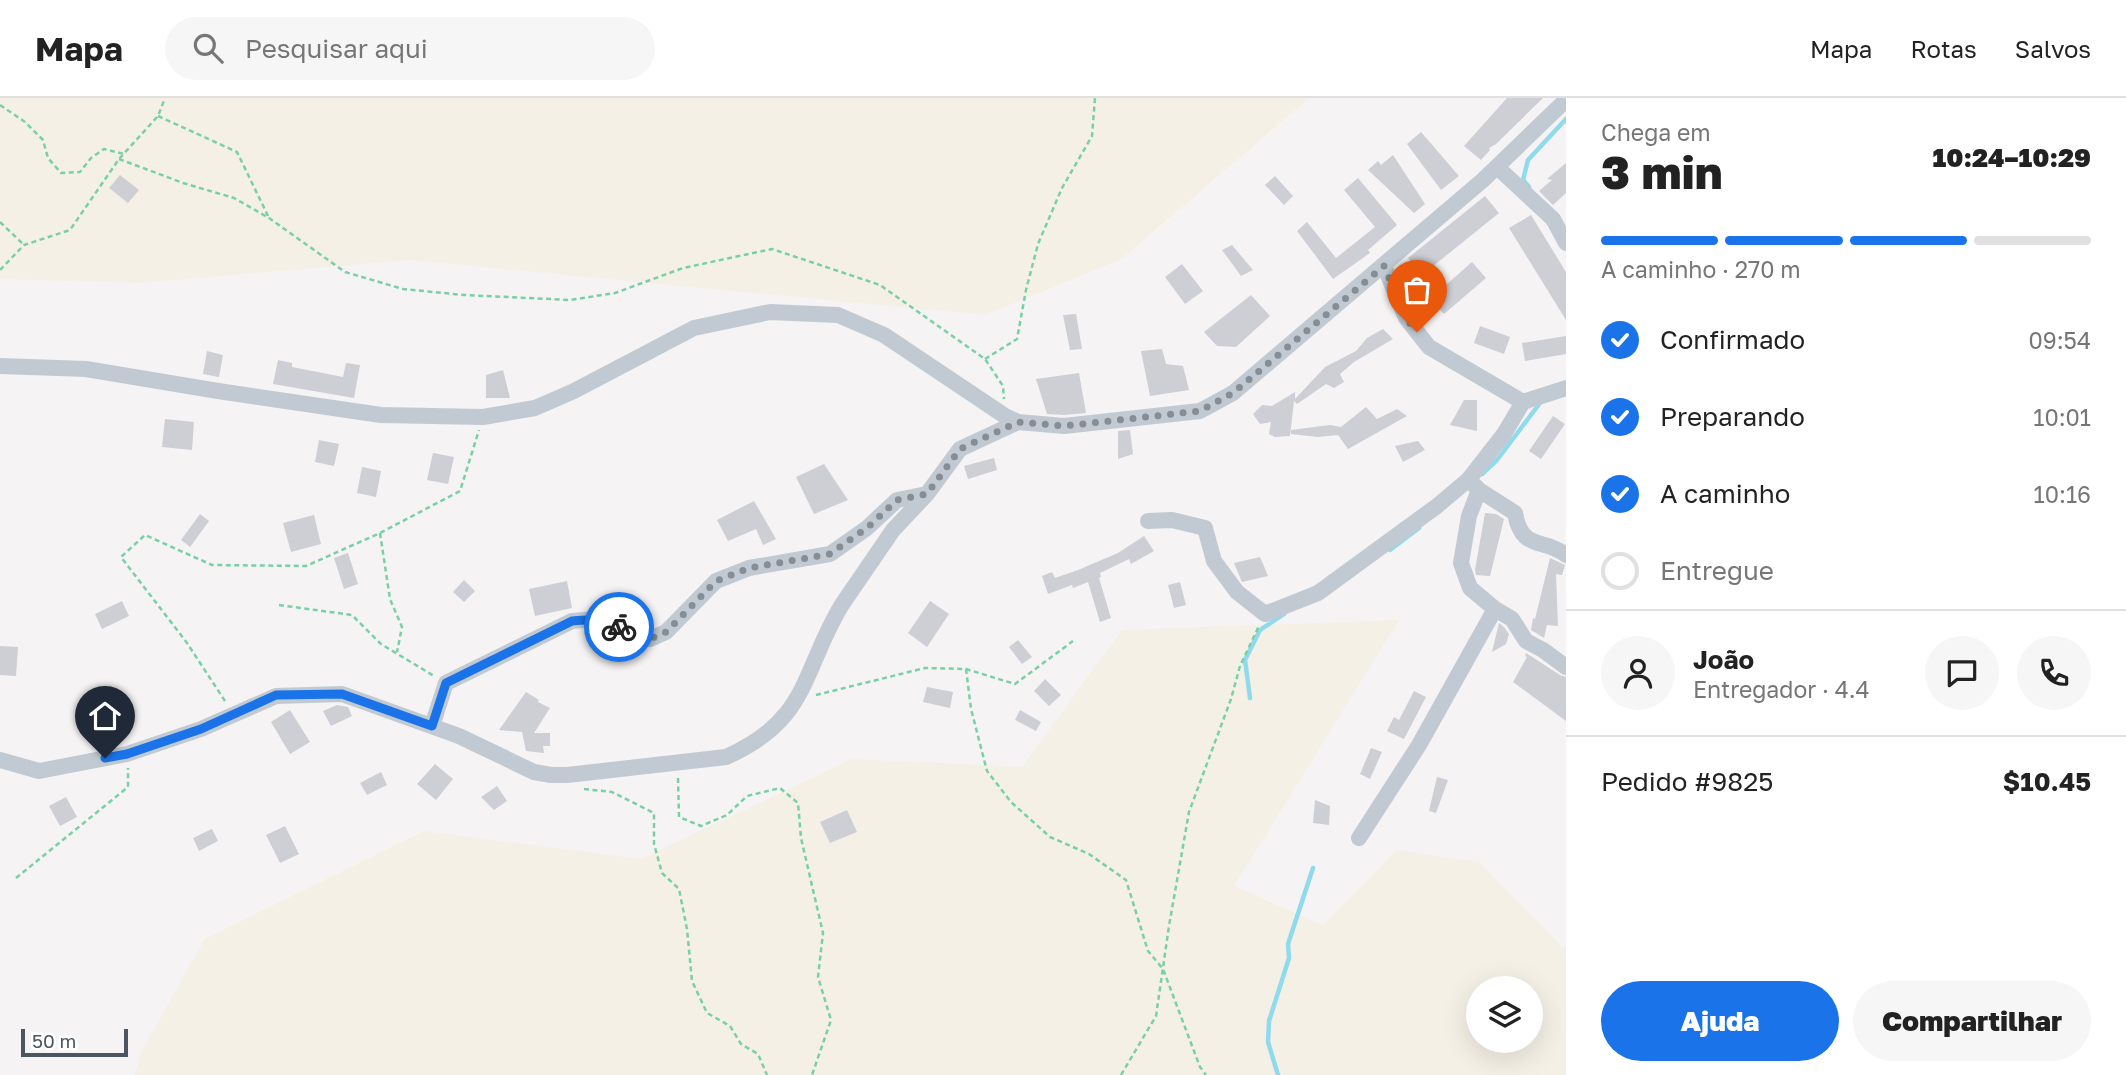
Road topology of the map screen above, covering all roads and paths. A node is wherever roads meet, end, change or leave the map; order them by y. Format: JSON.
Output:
{"nodes":[{"id":1,"x":166,"y":98,"type":"edge"},
{"id":2,"x":1095,"y":98,"type":"edge"},
{"id":3,"x":1566,"y":100,"type":"edge"},
{"id":4,"x":0,"y":104,"type":"edge"},
{"id":5,"x":158,"y":116,"type":"junction"},
{"id":6,"x":124,"y":154,"type":"junction"},
{"id":7,"x":120,"y":159,"type":"junction"},
{"id":8,"x":1497,"y":167,"type":"junction"},
{"id":9,"x":269,"y":218,"type":"junction"},
{"id":10,"x":0,"y":222,"type":"edge"},
{"id":11,"x":1566,"y":243,"type":"edge"},
{"id":12,"x":24,"y":245,"type":"junction"},
{"id":13,"x":1384,"y":266,"type":"junction"},
{"id":14,"x":0,"y":270,"type":"edge"},
{"id":15,"x":985,"y":359,"type":"junction"},
{"id":16,"x":0,"y":366,"type":"edge"},
{"id":17,"x":1566,"y":388,"type":"edge"},
{"id":18,"x":1523,"y":402,"type":"junction"},
{"id":19,"x":483,"y":417,"type":"junction"},
{"id":20,"x":1012,"y":419,"type":"junction"},
{"id":21,"x":1474,"y":485,"type":"junction"},
{"id":22,"x":927,"y":494,"type":"junction"},
{"id":23,"x":1148,"y":521,"type":"dead end"},
{"id":24,"x":380,"y":533,"type":"junction"},
{"id":25,"x":1566,"y":555,"type":"edge"},
{"id":26,"x":279,"y":605,"type":"dead end"},
{"id":27,"x":1495,"y":610,"type":"junction"},
{"id":28,"x":1265,"y":614,"type":"junction"},
{"id":29,"x":1073,"y":640,"type":"dead end"},
{"id":30,"x":397,"y":654,"type":"junction"},
{"id":31,"x":1566,"y":667,"type":"edge"},
{"id":32,"x":966,"y":669,"type":"junction"},
{"id":33,"x":446,"y":683,"type":"junction"},
{"id":34,"x":797,"y":700,"type":"junction"},
{"id":35,"x":234,"y":715,"type":"junction"},
{"id":36,"x":432,"y":726,"type":"junction"},
{"id":37,"x":127,"y":754,"type":"junction"},
{"id":38,"x":0,"y":760,"type":"edge"},
{"id":39,"x":678,"y":763,"type":"junction"},
{"id":40,"x":578,"y":789,"type":"dead end"},
{"id":41,"x":1359,"y":838,"type":"dead end"},
{"id":42,"x":16,"y":878,"type":"dead end"},
{"id":43,"x":1163,"y":969,"type":"junction"},
{"id":44,"x":767,"y":1075,"type":"edge"},
{"id":45,"x":812,"y":1075,"type":"edge"},
{"id":46,"x":1121,"y":1075,"type":"edge"},
{"id":47,"x":1206,"y":1075,"type":"edge"}],
"edges":[{"from":1,"to":5,"type":"path"},
{"from":2,"to":15,"type":"path"},
{"from":3,"to":8,"type":"street"},
{"from":4,"to":6,"type":"path"},
{"from":5,"to":6,"type":"path"},
{"from":5,"to":9,"type":"path"},
{"from":6,"to":7,"type":"path"},
{"from":7,"to":9,"type":"path"},
{"from":7,"to":12,"type":"path"},
{"from":8,"to":11,"type":"street"},
{"from":8,"to":13,"type":"street"},
{"from":9,"to":15,"type":"path"},
{"from":10,"to":12,"type":"path"},
{"from":12,"to":14,"type":"path"},
{"from":13,"to":18,"type":"street"},
{"from":13,"to":20,"type":"street"},
{"from":15,"to":20,"type":"path"},
{"from":16,"to":19,"type":"street"},
{"from":17,"to":18,"type":"street"},
{"from":18,"to":21,"type":"street"},
{"from":19,"to":20,"type":"street"},
{"from":19,"to":24,"type":"path"},
{"from":20,"to":22,"type":"street"},
{"from":21,"to":25,"type":"street"},
{"from":21,"to":27,"type":"street"},
{"from":21,"to":28,"type":"street"},
{"from":22,"to":33,"type":"street"},
{"from":22,"to":34,"type":"street"},
{"from":23,"to":28,"type":"street"},
{"from":24,"to":30,"type":"path"},
{"from":24,"to":35,"type":"path"},
{"from":26,"to":30,"type":"path"},
{"from":27,"to":31,"type":"street"},
{"from":27,"to":41,"type":"street"},
{"from":28,"to":43,"type":"path"},
{"from":29,"to":32,"type":"path"},
{"from":30,"to":33,"type":"path"},
{"from":32,"to":34,"type":"path"},
{"from":32,"to":43,"type":"path"},
{"from":33,"to":36,"type":"street"},
{"from":34,"to":39,"type":"street"},
{"from":35,"to":36,"type":"street"},
{"from":35,"to":37,"type":"street"},
{"from":36,"to":39,"type":"street"},
{"from":37,"to":38,"type":"street"},
{"from":37,"to":42,"type":"path"},
{"from":39,"to":45,"type":"path"},
{"from":40,"to":44,"type":"path"},
{"from":43,"to":46,"type":"path"},
{"from":43,"to":47,"type":"path"}]}
